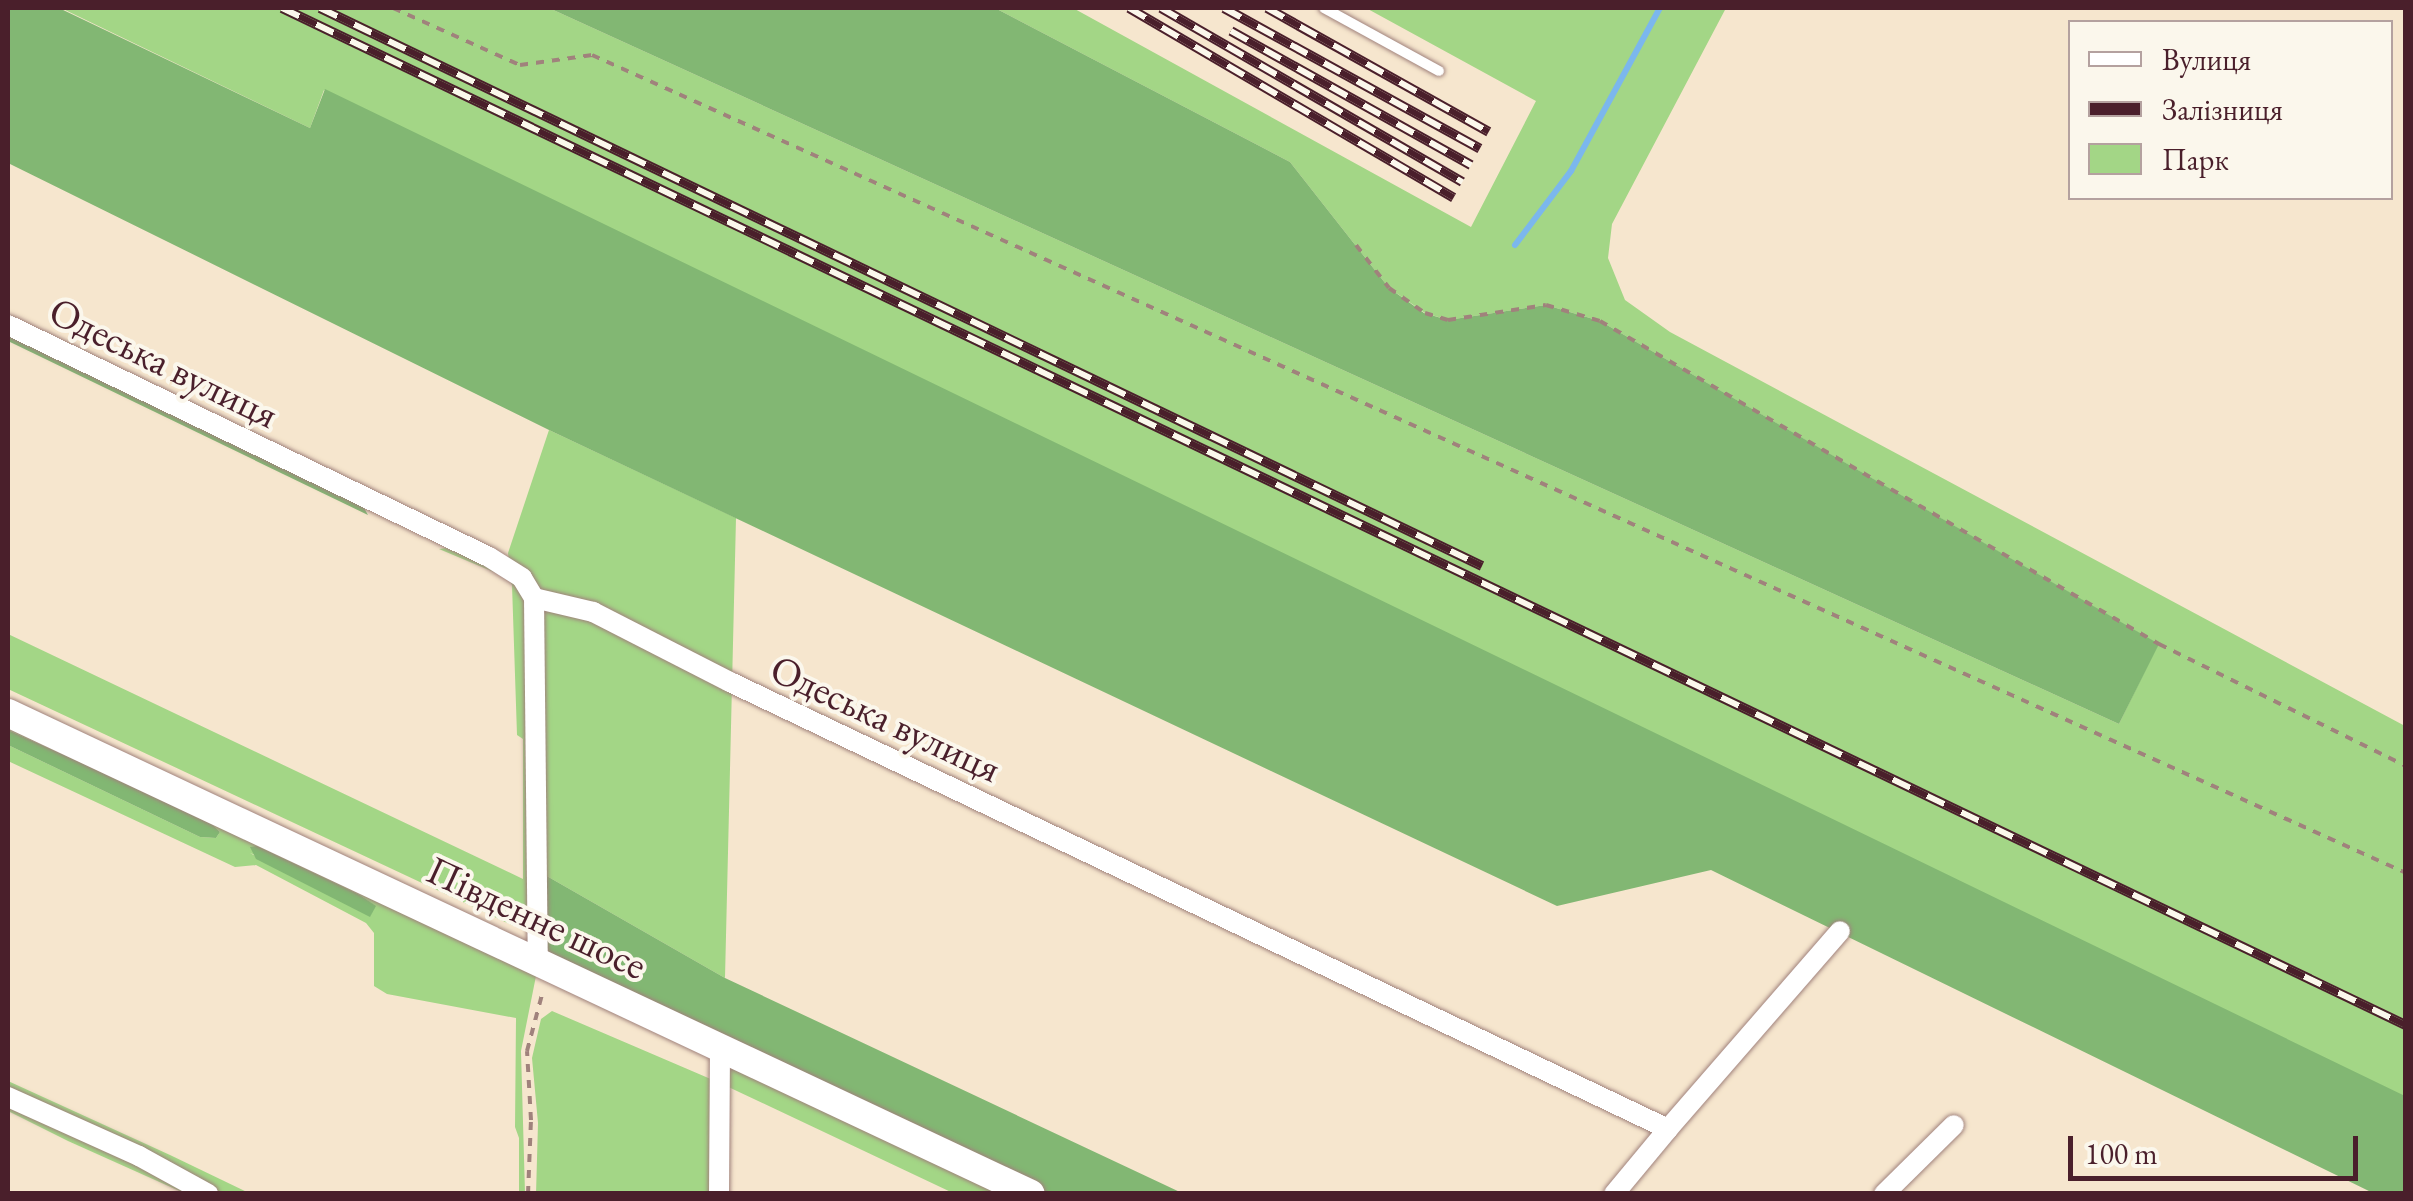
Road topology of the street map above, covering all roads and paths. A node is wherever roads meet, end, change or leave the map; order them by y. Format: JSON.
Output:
{"nodes":[{"id":1,"x":393,"y":8,"type":"edge"},
{"id":2,"x":1324,"y":8,"type":"edge"},
{"id":3,"x":1440,"y":71,"type":"dead end"},
{"id":4,"x":1356,"y":245,"type":"dead end"},
{"id":5,"x":8,"y":325,"type":"edge"},
{"id":6,"x":534,"y":598,"type":"junction"},
{"id":7,"x":8,"y":713,"type":"edge"},
{"id":8,"x":2406,"y":766,"type":"edge"},
{"id":9,"x":2406,"y":873,"type":"edge"},
{"id":10,"x":1840,"y":930,"type":"dead end"},
{"id":11,"x":546,"y":965,"type":"junction"},
{"id":12,"x":720,"y":1048,"type":"junction"},
{"id":13,"x":8,"y":1096,"type":"edge"},
{"id":14,"x":1954,"y":1125,"type":"dead end"},
{"id":15,"x":1668,"y":1129,"type":"junction"},
{"id":16,"x":208,"y":1194,"type":"edge"},
{"id":17,"x":528,"y":1194,"type":"edge"},
{"id":18,"x":720,"y":1194,"type":"edge"},
{"id":19,"x":1031,"y":1194,"type":"edge"},
{"id":20,"x":1614,"y":1194,"type":"edge"},
{"id":21,"x":1884,"y":1194,"type":"edge"}],
"edges":[{"from":1,"to":9,"type":"path"},
{"from":2,"to":3,"type":"lane"},
{"from":4,"to":8,"type":"path"},
{"from":5,"to":6,"type":"street","name":"Одеська вулиця"},
{"from":6,"to":11,"type":"street"},
{"from":6,"to":15,"type":"street","name":"Одеська вулиця"},
{"from":7,"to":11,"type":"street","name":"Південне шосе"},
{"from":10,"to":15,"type":"street"},
{"from":11,"to":12,"type":"street","name":"Південне шосе"},
{"from":11,"to":17,"type":"path"},
{"from":12,"to":18,"type":"street"},
{"from":12,"to":19,"type":"street","name":"Південне шосе"},
{"from":13,"to":16,"type":"street"},
{"from":14,"to":21,"type":"street"},
{"from":15,"to":20,"type":"street"}]}
